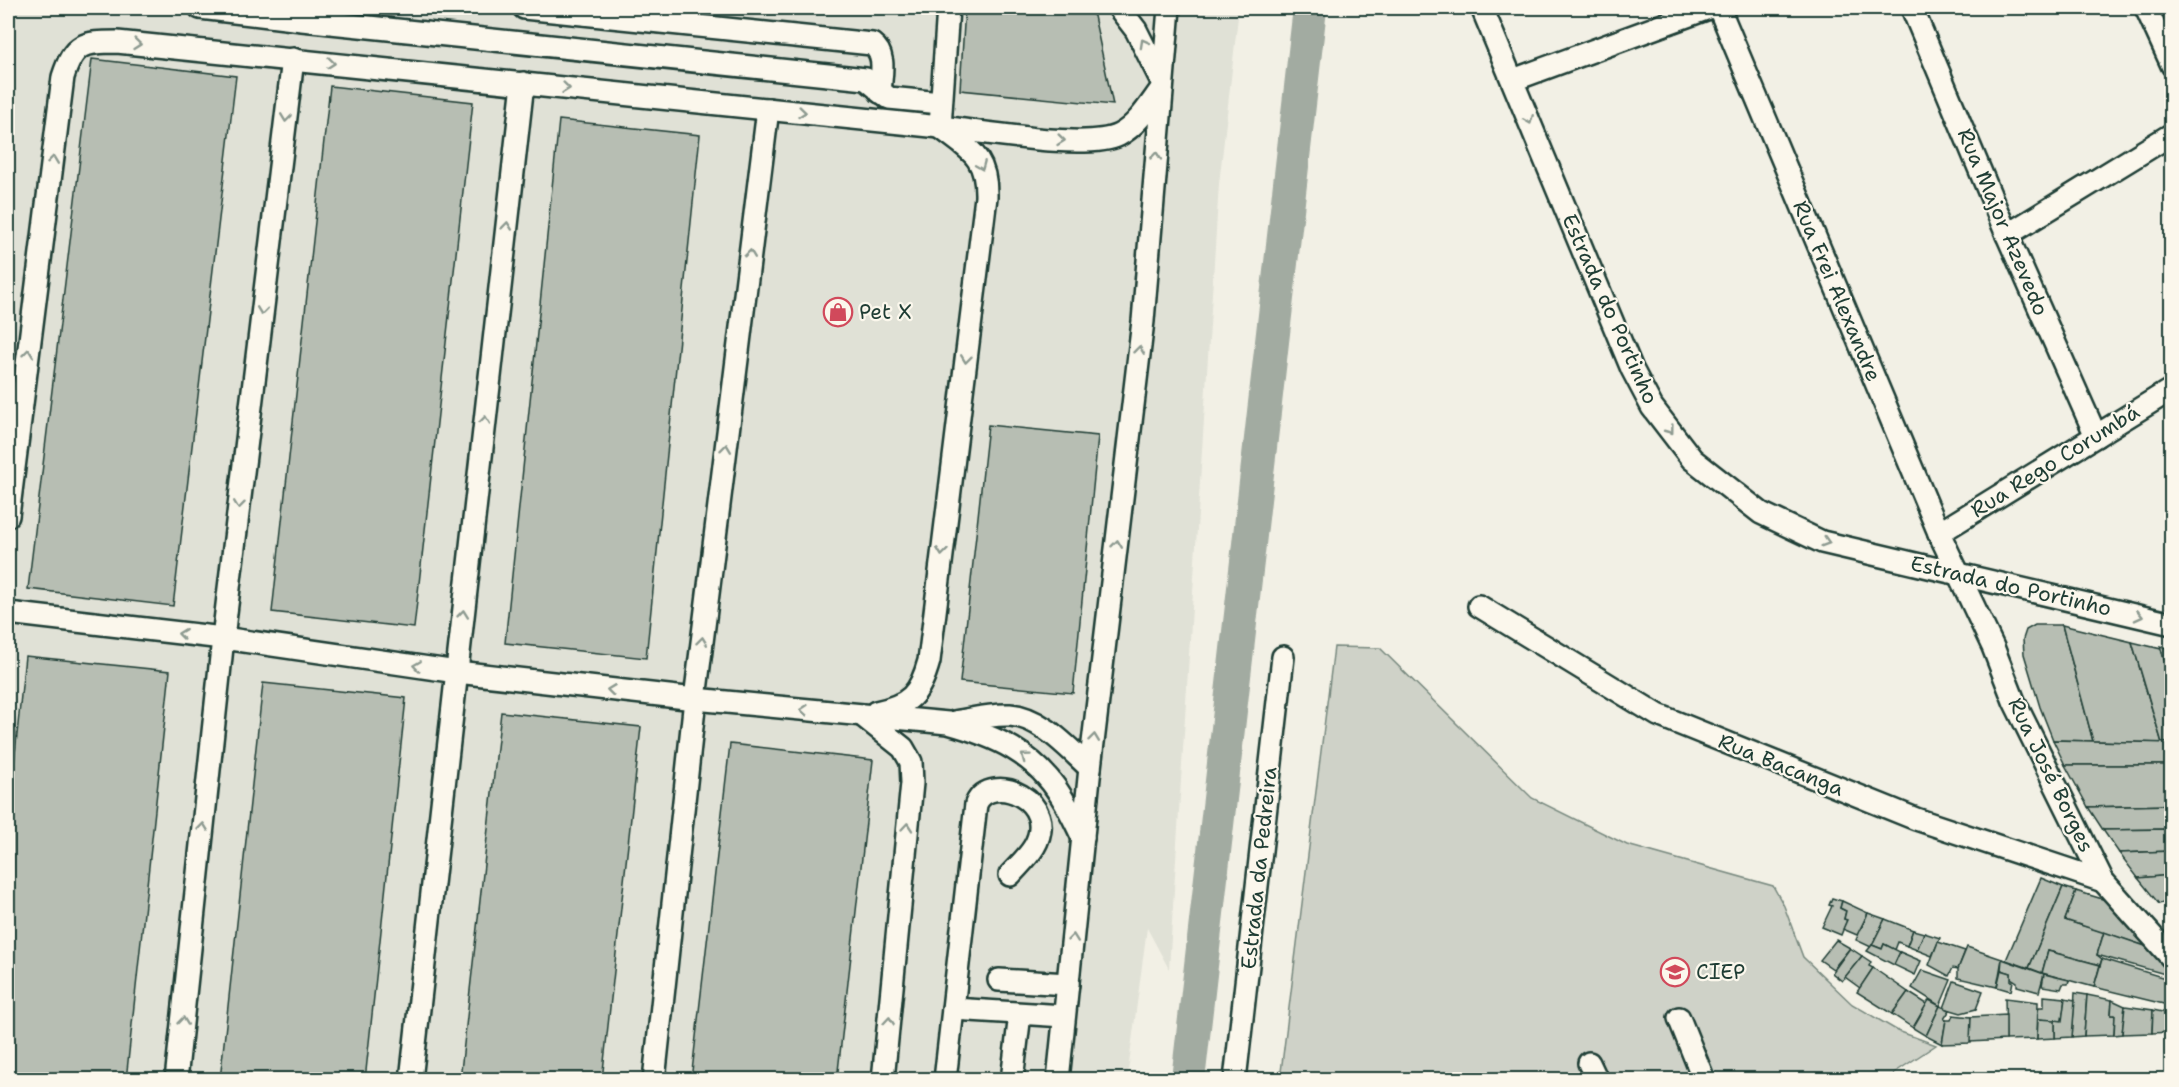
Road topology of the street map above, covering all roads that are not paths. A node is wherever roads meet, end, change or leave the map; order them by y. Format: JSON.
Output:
{"nodes":[{"id":1,"x":200,"y":8,"type":"edge"},
{"id":2,"x":524,"y":8,"type":"edge"},
{"id":3,"x":948,"y":8,"type":"edge"},
{"id":4,"x":1119,"y":8,"type":"edge"},
{"id":5,"x":1169,"y":8,"type":"edge"},
{"id":6,"x":1482,"y":8,"type":"edge"},
{"id":7,"x":1709,"y":8,"type":"edge"},
{"id":8,"x":1719,"y":8,"type":"edge"},
{"id":9,"x":1912,"y":8,"type":"edge"},
{"id":10,"x":2146,"y":8,"type":"edge"},
{"id":11,"x":303,"y":14,"type":"edge"},
{"id":12,"x":293,"y":60,"type":"junction"},
{"id":13,"x":2172,"y":65,"type":"edge"},
{"id":14,"x":1513,"y":80,"type":"junction"},
{"id":15,"x":523,"y":83,"type":"junction"},
{"id":16,"x":1162,"y":85,"type":"junction"},
{"id":17,"x":880,"y":92,"type":"junction"},
{"id":18,"x":941,"y":104,"type":"junction"},
{"id":19,"x":768,"y":109,"type":"junction"},
{"id":20,"x":940,"y":127,"type":"junction"},
{"id":21,"x":2172,"y":134,"type":"edge"},
{"id":22,"x":2007,"y":235,"type":"junction"},
{"id":23,"x":2172,"y":389,"type":"edge"},
{"id":24,"x":2147,"y":404,"type":"junction"},
{"id":25,"x":2172,"y":409,"type":"edge"},
{"id":26,"x":2096,"y":436,"type":"junction"},
{"id":27,"x":8,"y":516,"type":"edge"},
{"id":28,"x":1939,"y":533,"type":"junction"},
{"id":29,"x":1959,"y":574,"type":"junction"},
{"id":30,"x":1479,"y":606,"type":"dead end"},
{"id":31,"x":8,"y":613,"type":"edge"},
{"id":32,"x":2172,"y":624,"type":"edge"},
{"id":33,"x":223,"y":638,"type":"junction"},
{"id":34,"x":1283,"y":657,"type":"dead end"},
{"id":35,"x":457,"y":672,"type":"junction"},
{"id":36,"x":695,"y":699,"type":"junction"},
{"id":37,"x":863,"y":715,"type":"junction"},
{"id":38,"x":948,"y":723,"type":"junction"},
{"id":39,"x":1090,"y":768,"type":"junction"},
{"id":40,"x":1083,"y":838,"type":"junction"},
{"id":41,"x":1010,"y":875,"type":"dead end"},
{"id":42,"x":2103,"y":881,"type":"junction"},
{"id":43,"x":2172,"y":958,"type":"edge"},
{"id":44,"x":999,"y":980,"type":"dead end"},
{"id":45,"x":1068,"y":984,"type":"junction"},
{"id":46,"x":953,"y":1009,"type":"junction"},
{"id":47,"x":1020,"y":1014,"type":"junction"},
{"id":48,"x":1064,"y":1016,"type":"junction"},
{"id":49,"x":1679,"y":1018,"type":"dead end"},
{"id":50,"x":176,"y":1080,"type":"edge"},
{"id":51,"x":411,"y":1080,"type":"edge"},
{"id":52,"x":654,"y":1080,"type":"edge"},
{"id":53,"x":883,"y":1080,"type":"edge"},
{"id":54,"x":945,"y":1080,"type":"edge"},
{"id":55,"x":1012,"y":1080,"type":"edge"},
{"id":56,"x":1058,"y":1080,"type":"edge"},
{"id":57,"x":1235,"y":1080,"type":"edge"},
{"id":58,"x":1704,"y":1080,"type":"edge"}],
"edges":[{"from":1,"to":11,"type":"street"},
{"from":2,"to":17,"type":"street"},
{"from":3,"to":18,"type":"street"},
{"from":16,"to":4,"type":"street","one_way":true},
{"from":5,"to":16,"type":"street"},
{"from":6,"to":14,"type":"street","name":"Estrada do Portinho"},
{"from":7,"to":14,"type":"street"},
{"from":8,"to":28,"type":"street","name":"Rua Frei Alexandre"},
{"from":9,"to":22,"type":"street","name":"Rua Major Azevedo"},
{"from":10,"to":13,"type":"street"},
{"from":11,"to":17,"type":"street"},
{"from":12,"to":15,"type":"street","one_way":true},
{"from":27,"to":12,"type":"street","one_way":true},
{"from":12,"to":33,"type":"street","one_way":true},
{"from":14,"to":29,"type":"street","name":"Estrada do Portinho","one_way":true},
{"from":15,"to":19,"type":"street","one_way":true},
{"from":35,"to":15,"type":"street","one_way":true},
{"from":20,"to":16,"type":"street","one_way":true},
{"from":39,"to":16,"type":"street","one_way":true},
{"from":17,"to":18,"type":"street"},
{"from":18,"to":20,"type":"street"},
{"from":19,"to":20,"type":"street","one_way":true},
{"from":36,"to":19,"type":"street","one_way":true},
{"from":20,"to":37,"type":"street","one_way":true},
{"from":21,"to":22,"type":"street"},
{"from":22,"to":26,"type":"street","name":"Rua Major Azevedo"},
{"from":23,"to":24,"type":"street","name":"Rua Rego Corumbá"},
{"from":24,"to":25,"type":"street"},
{"from":24,"to":26,"type":"street","name":"Rua Rego Corumbá"},
{"from":26,"to":28,"type":"street","name":"Rua Rego Corumbá"},
{"from":28,"to":29,"type":"street","name":"Rua Frei Alexandre"},
{"from":29,"to":32,"type":"street","name":"Estrada do Portinho","one_way":true},
{"from":29,"to":42,"type":"street","name":"Rua José Borges"},
{"from":30,"to":42,"type":"street","name":"Rua Bacanga"},
{"from":33,"to":31,"type":"street","one_way":true},
{"from":35,"to":33,"type":"street","one_way":true},
{"from":50,"to":33,"type":"street","one_way":true},
{"from":34,"to":57,"type":"street","name":"Estrada da Pedreira"},
{"from":36,"to":35,"type":"street","one_way":true},
{"from":35,"to":51,"type":"street"},
{"from":37,"to":36,"type":"street","one_way":true},
{"from":36,"to":52,"type":"street"},
{"from":37,"to":38,"type":"street"},
{"from":53,"to":37,"type":"street","one_way":true},
{"from":38,"to":39,"type":"street"},
{"from":40,"to":38,"type":"street","one_way":true},
{"from":39,"to":40,"type":"street"},
{"from":45,"to":40,"type":"street","one_way":true},
{"from":41,"to":46,"type":"street"},
{"from":42,"to":43,"type":"street","name":"Rua José Borges"},
{"from":44,"to":45,"type":"street"},
{"from":45,"to":48,"type":"street"},
{"from":46,"to":47,"type":"street"},
{"from":46,"to":54,"type":"street"},
{"from":47,"to":48,"type":"street"},
{"from":47,"to":55,"type":"street"},
{"from":48,"to":56,"type":"street"},
{"from":49,"to":58,"type":"street"}]}
